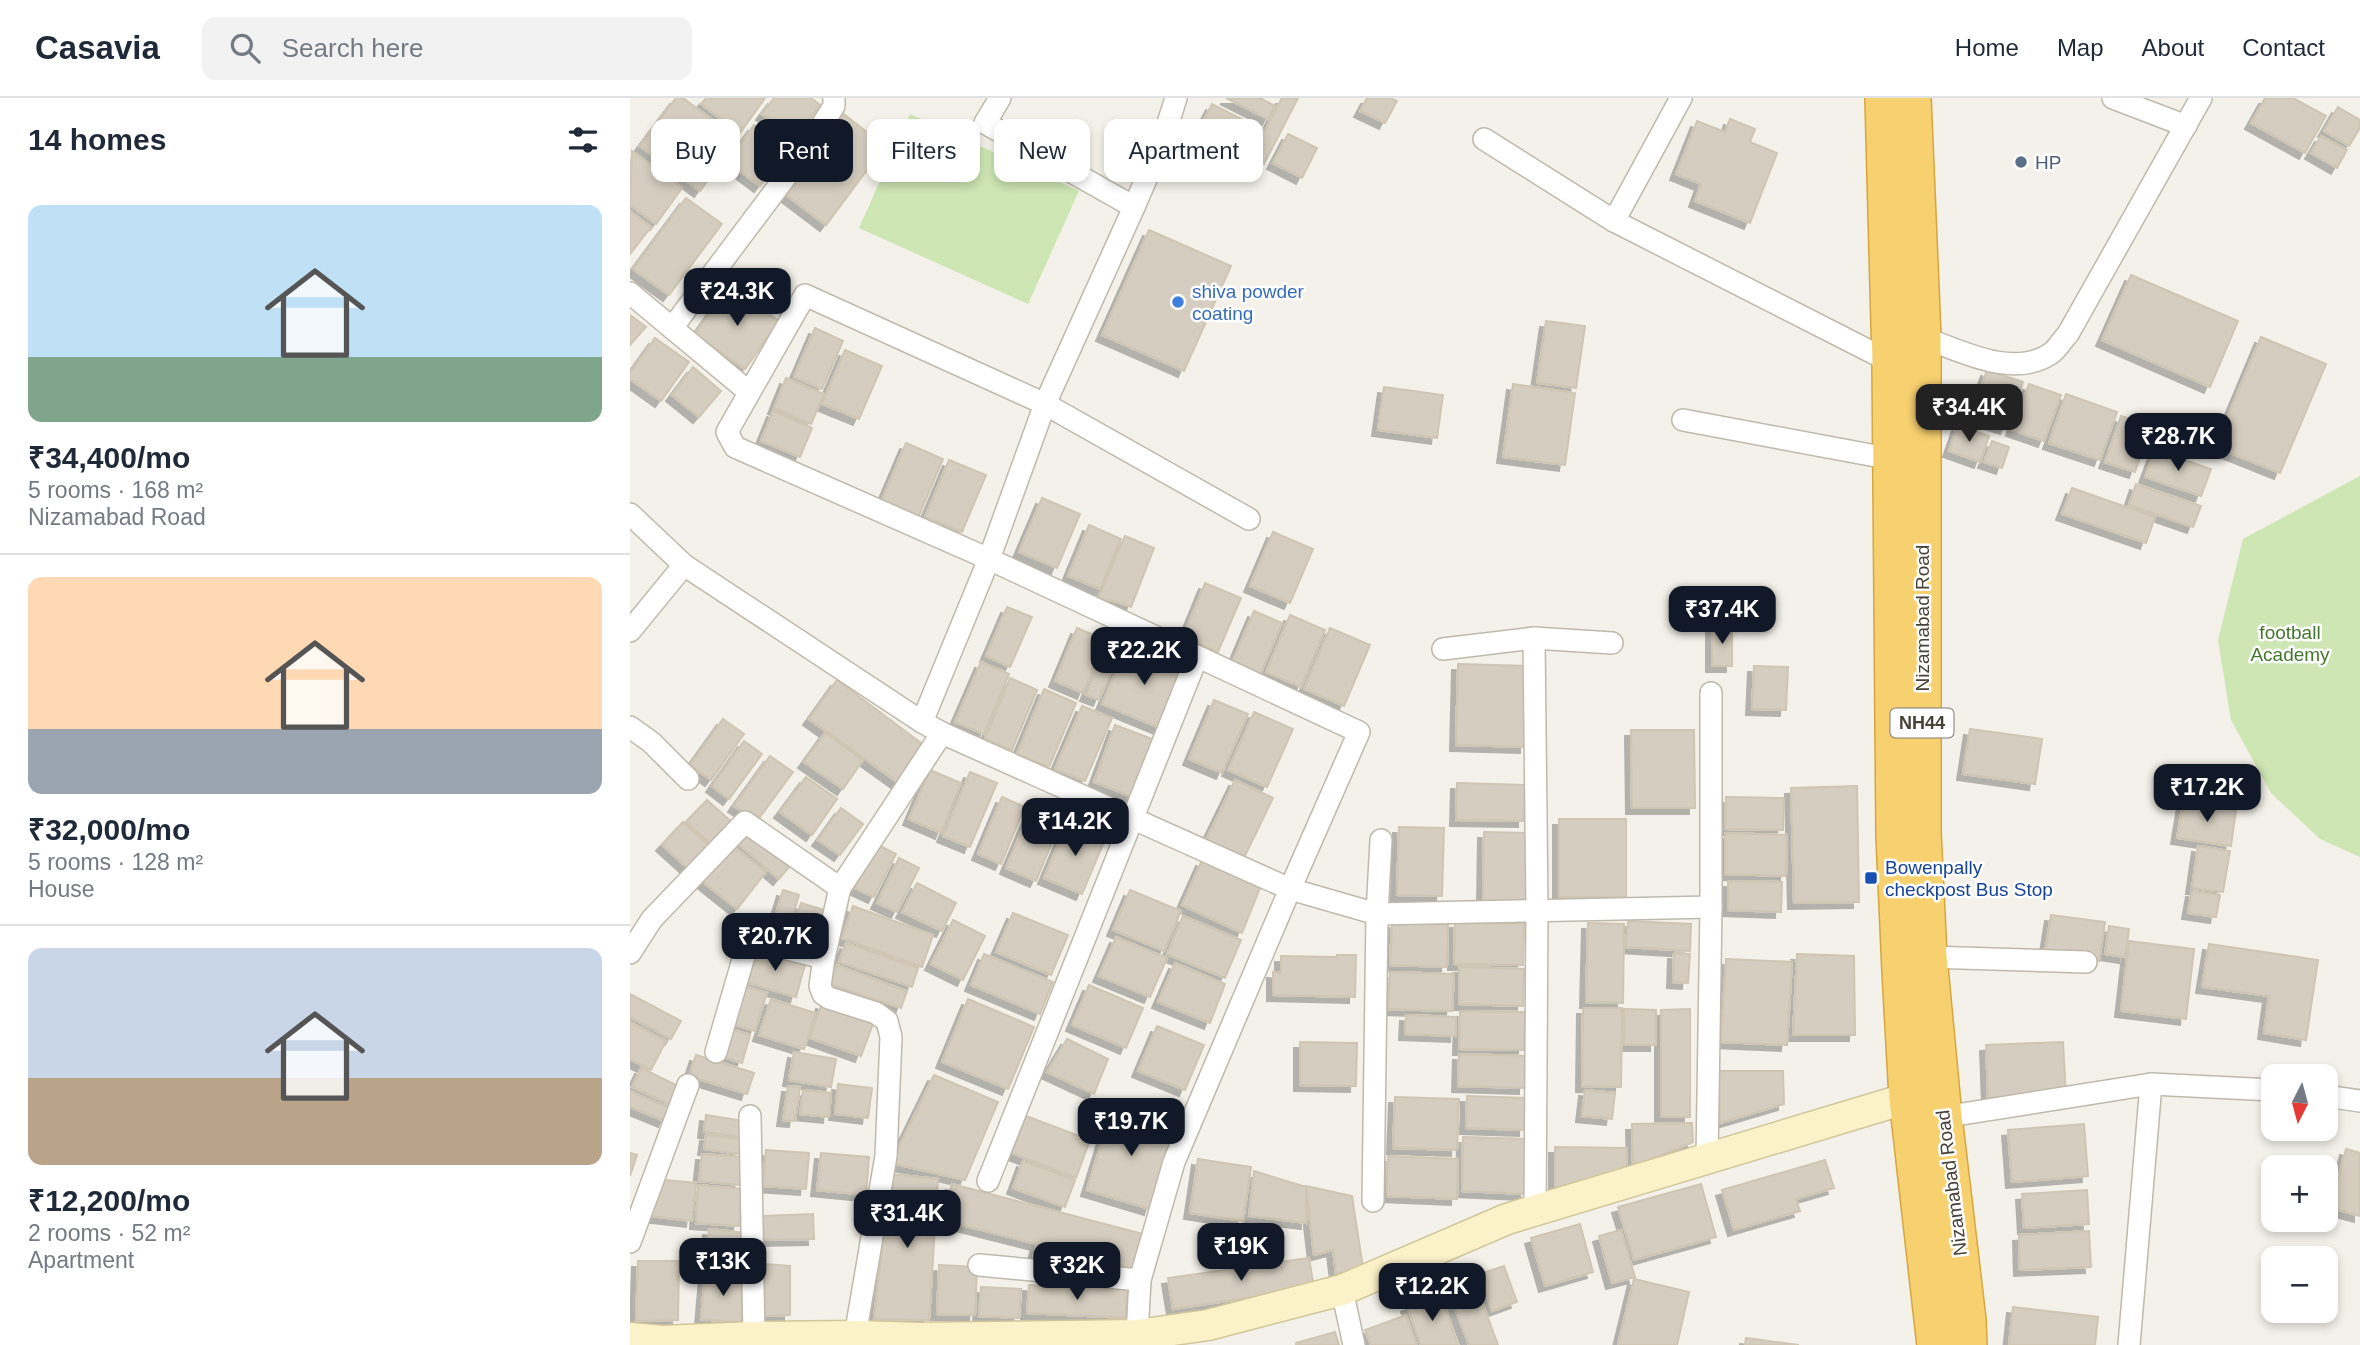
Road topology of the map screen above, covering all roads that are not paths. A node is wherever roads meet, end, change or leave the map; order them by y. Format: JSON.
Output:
{"nodes":[{"id":1,"x":834,"y":98,"type":"edge"},
{"id":2,"x":1000,"y":98,"type":"edge"},
{"id":3,"x":1176,"y":98,"type":"edge"},
{"id":4,"x":1681,"y":98,"type":"edge"},
{"id":5,"x":1884,"y":98,"type":"edge"},
{"id":6,"x":1912,"y":98,"type":"edge"},
{"id":7,"x":2113,"y":98,"type":"edge"},
{"id":8,"x":2200,"y":98,"type":"edge"},
{"id":9,"x":2186,"y":126,"type":"junction"},
{"id":10,"x":1484,"y":139,"type":"dead end"},
{"id":11,"x":1134,"y":207,"type":"junction"},
{"id":12,"x":1614,"y":221,"type":"junction"},
{"id":13,"x":630,"y":293,"type":"edge"},
{"id":14,"x":672,"y":328,"type":"junction"},
{"id":15,"x":1922,"y":337,"type":"junction"},
{"id":16,"x":1891,"y":362,"type":"junction"},
{"id":17,"x":749,"y":392,"type":"junction"},
{"id":18,"x":1045,"y":404,"type":"junction"},
{"id":19,"x":1683,"y":420,"type":"dead end"},
{"id":20,"x":1892,"y":459,"type":"junction"},
{"id":21,"x":630,"y":514,"type":"edge"},
{"id":22,"x":1249,"y":519,"type":"dead end"},
{"id":23,"x":989,"y":559,"type":"junction"},
{"id":24,"x":684,"y":565,"type":"junction"},
{"id":25,"x":630,"y":631,"type":"edge"},
{"id":26,"x":1534,"y":638,"type":"junction"},
{"id":27,"x":1612,"y":643,"type":"dead end"},
{"id":28,"x":1443,"y":649,"type":"dead end"},
{"id":29,"x":1197,"y":657,"type":"junction"},
{"id":30,"x":1711,"y":693,"type":"dead end"},
{"id":31,"x":922,"y":722,"type":"junction"},
{"id":32,"x":630,"y":727,"type":"edge"},
{"id":33,"x":942,"y":733,"type":"junction"},
{"id":34,"x":688,"y":779,"type":"dead end"},
{"id":35,"x":1132,"y":817,"type":"junction"},
{"id":36,"x":1381,"y":840,"type":"dead end"},
{"id":37,"x":840,"y":887,"type":"junction"},
{"id":38,"x":1290,"y":889,"type":"junction"},
{"id":39,"x":1711,"y":907,"type":"junction"},
{"id":40,"x":1537,"y":911,"type":"junction"},
{"id":41,"x":1377,"y":914,"type":"junction"},
{"id":42,"x":630,"y":953,"type":"edge"},
{"id":43,"x":1927,"y":957,"type":"junction"},
{"id":44,"x":824,"y":958,"type":"junction"},
{"id":45,"x":2086,"y":962,"type":"dead end"},
{"id":46,"x":716,"y":1052,"type":"dead end"},
{"id":47,"x":2151,"y":1084,"type":"junction"},
{"id":48,"x":688,"y":1086,"type":"dead end"},
{"id":49,"x":2261,"y":1089,"type":"edge"},
{"id":50,"x":1908,"y":1098,"type":"junction"},
{"id":51,"x":2338,"y":1098,"type":"edge"},
{"id":52,"x":2360,"y":1101,"type":"edge"},
{"id":53,"x":750,"y":1116,"type":"dead end"},
{"id":54,"x":1943,"y":1117,"type":"junction"},
{"id":55,"x":1707,"y":1159,"type":"junction"},
{"id":56,"x":988,"y":1181,"type":"dead end"},
{"id":57,"x":1373,"y":1201,"type":"dead end"},
{"id":58,"x":1535,"y":1212,"type":"junction"},
{"id":59,"x":630,"y":1242,"type":"edge"},
{"id":60,"x":979,"y":1265,"type":"dead end"},
{"id":61,"x":1140,"y":1280,"type":"junction"},
{"id":62,"x":1342,"y":1290,"type":"junction"},
{"id":63,"x":1137,"y":1335,"type":"junction"},
{"id":64,"x":856,"y":1336,"type":"junction"},
{"id":65,"x":630,"y":1338,"type":"edge"},
{"id":66,"x":753,"y":1341,"type":"edge"},
{"id":67,"x":920,"y":1342,"type":"edge"},
{"id":68,"x":1354,"y":1345,"type":"edge"},
{"id":69,"x":1936,"y":1345,"type":"edge"},
{"id":70,"x":1968,"y":1345,"type":"edge"},
{"id":71,"x":2129,"y":1345,"type":"edge"}],
"edges":[{"from":1,"to":14,"type":"street"},
{"from":2,"to":11,"type":"street"},
{"from":3,"to":11,"type":"street"},
{"from":4,"to":12,"type":"street"},
{"from":5,"to":16,"type":"highway","name":"Nizamabad Road","number":"NH44"},
{"from":6,"to":15,"type":"highway","name":"Nizamabad Road","number":"NH44"},
{"from":7,"to":9,"type":"street"},
{"from":8,"to":9,"type":"street"},
{"from":9,"to":15,"type":"street"},
{"from":10,"to":12,"type":"street"},
{"from":11,"to":18,"type":"street"},
{"from":12,"to":16,"type":"street"},
{"from":13,"to":14,"type":"street"},
{"from":14,"to":17,"type":"street"},
{"from":15,"to":43,"type":"highway","name":"Nizamabad Road","number":"NH44"},
{"from":16,"to":20,"type":"highway","name":"Nizamabad Road","number":"NH44"},
{"from":17,"to":18,"type":"street"},
{"from":17,"to":23,"type":"street"},
{"from":18,"to":22,"type":"street"},
{"from":18,"to":23,"type":"street"},
{"from":19,"to":20,"type":"street"},
{"from":20,"to":50,"type":"highway","name":"Nizamabad Road","number":"NH44"},
{"from":21,"to":24,"type":"street"},
{"from":23,"to":29,"type":"street"},
{"from":23,"to":31,"type":"street"},
{"from":24,"to":25,"type":"street"},
{"from":24,"to":31,"type":"street"},
{"from":26,"to":27,"type":"street"},
{"from":26,"to":28,"type":"street"},
{"from":26,"to":40,"type":"street"},
{"from":29,"to":35,"type":"street"},
{"from":29,"to":38,"type":"street"},
{"from":30,"to":39,"type":"street"},
{"from":31,"to":33,"type":"street"},
{"from":32,"to":34,"type":"street"},
{"from":33,"to":35,"type":"street"},
{"from":33,"to":37,"type":"street"},
{"from":35,"to":38,"type":"street"},
{"from":35,"to":56,"type":"street"},
{"from":36,"to":41,"type":"street"},
{"from":37,"to":42,"type":"street"},
{"from":37,"to":44,"type":"street"},
{"from":38,"to":41,"type":"street"},
{"from":38,"to":61,"type":"street"},
{"from":39,"to":40,"type":"street"},
{"from":39,"to":55,"type":"street"},
{"from":40,"to":41,"type":"street"},
{"from":40,"to":58,"type":"street"},
{"from":41,"to":57,"type":"street"},
{"from":43,"to":45,"type":"street"},
{"from":43,"to":54,"type":"highway","name":"Nizamabad Road","number":"NH44"},
{"from":44,"to":46,"type":"street"},
{"from":44,"to":64,"type":"street"},
{"from":47,"to":49,"type":"street"},
{"from":47,"to":54,"type":"street"},
{"from":47,"to":71,"type":"street"},
{"from":48,"to":59,"type":"street"},
{"from":50,"to":55,"type":"street"},
{"from":50,"to":69,"type":"highway","name":"Nizamabad Road","number":"NH44"},
{"from":51,"to":52,"type":"street"},
{"from":53,"to":66,"type":"street"},
{"from":54,"to":70,"type":"highway","name":"Nizamabad Road","number":"NH44"},
{"from":55,"to":58,"type":"street"},
{"from":58,"to":62,"type":"street"},
{"from":60,"to":61,"type":"street"},
{"from":61,"to":63,"type":"street"},
{"from":62,"to":63,"type":"street"},
{"from":62,"to":68,"type":"street"},
{"from":63,"to":67,"type":"street"},
{"from":64,"to":66,"type":"street"},
{"from":64,"to":67,"type":"street"},
{"from":65,"to":66,"type":"street"}]}
